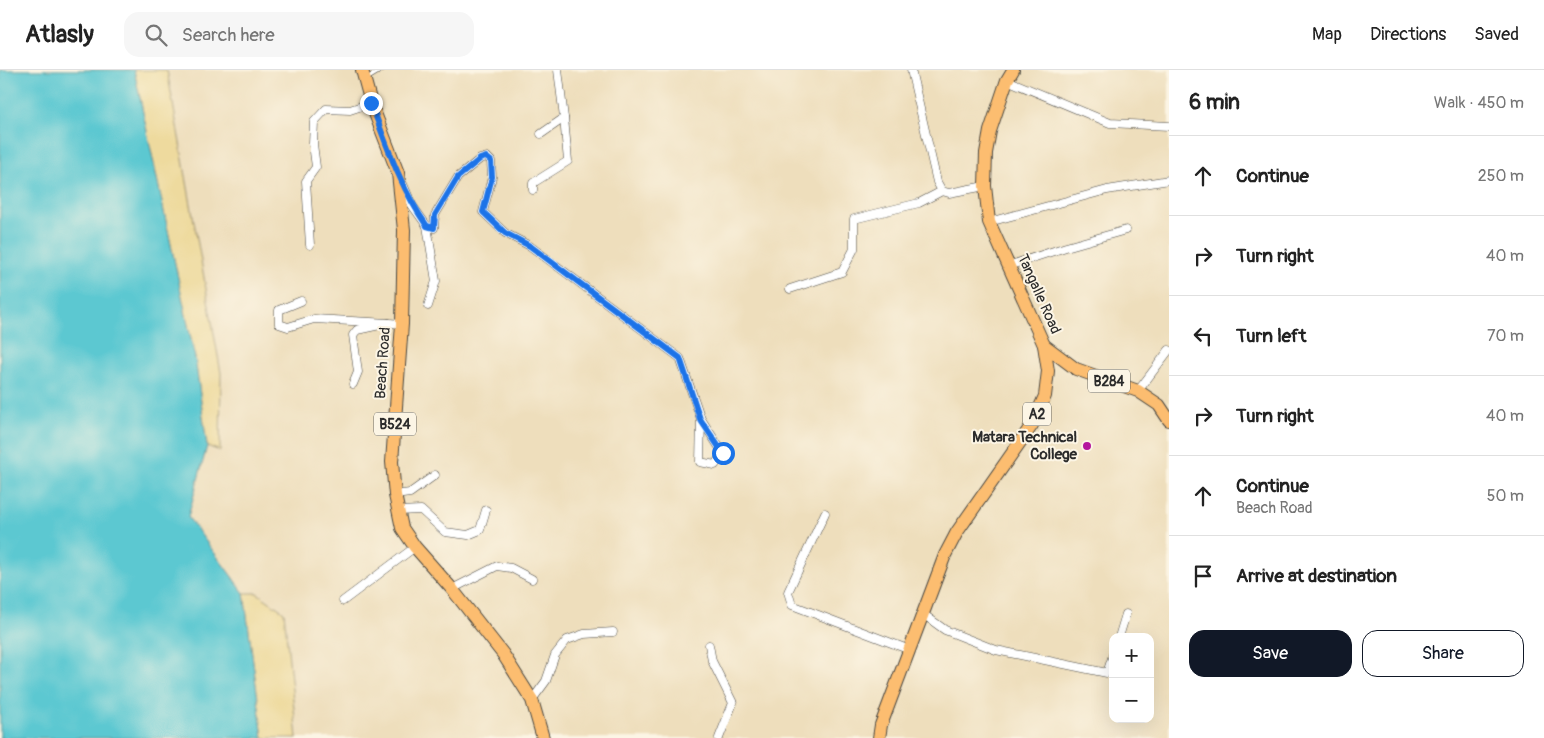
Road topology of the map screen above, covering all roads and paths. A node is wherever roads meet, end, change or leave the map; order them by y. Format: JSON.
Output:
{"nodes":[{"id":1,"x":381,"y":70,"type":"edge"},
{"id":2,"x":558,"y":70,"type":"edge"},
{"id":3,"x":911,"y":70,"type":"edge"},
{"id":4,"x":363,"y":75,"type":"edge"},
{"id":5,"x":1010,"y":75,"type":"edge"},
{"id":6,"x":371,"y":103,"type":"junction"},
{"id":7,"x":564,"y":118,"type":"junction"},
{"id":8,"x":1169,"y":126,"type":"edge"},
{"id":9,"x":541,"y":134,"type":"dead end"},
{"id":10,"x":398,"y":173,"type":"junction"},
{"id":11,"x":1169,"y":180,"type":"edge"},
{"id":12,"x":985,"y":186,"type":"junction"},
{"id":13,"x":533,"y":190,"type":"dead end"},
{"id":14,"x":942,"y":190,"type":"junction"},
{"id":15,"x":989,"y":222,"type":"junction"},
{"id":16,"x":427,"y":226,"type":"junction"},
{"id":17,"x":1126,"y":230,"type":"dead end"},
{"id":18,"x":310,"y":245,"type":"dead end"},
{"id":19,"x":1008,"y":266,"type":"junction"},
{"id":20,"x":790,"y":289,"type":"dead end"},
{"id":21,"x":301,"y":301,"type":"dead end"},
{"id":22,"x":428,"y":306,"type":"dead end"},
{"id":23,"x":389,"y":323,"type":"junction"},
{"id":24,"x":402,"y":324,"type":"junction"},
{"id":25,"x":1044,"y":345,"type":"junction"},
{"id":26,"x":1169,"y":350,"type":"edge"},
{"id":27,"x":353,"y":384,"type":"dead end"},
{"id":28,"x":1138,"y":391,"type":"junction"},
{"id":29,"x":700,"y":419,"type":"junction"},
{"id":30,"x":1169,"y":420,"type":"edge"},
{"id":31,"x":435,"y":475,"type":"dead end"},
{"id":32,"x":395,"y":495,"type":"junction"},
{"id":33,"x":486,"y":510,"type":"dead end"},
{"id":34,"x":398,"y":511,"type":"junction"},
{"id":35,"x":825,"y":513,"type":"dead end"},
{"id":36,"x":415,"y":547,"type":"junction"},
{"id":37,"x":532,"y":579,"type":"dead end"},
{"id":38,"x":452,"y":589,"type":"junction"},
{"id":39,"x":343,"y":601,"type":"dead end"},
{"id":40,"x":923,"y":614,"type":"junction"},
{"id":41,"x":1126,"y":614,"type":"dead end"},
{"id":42,"x":613,"y":632,"type":"dead end"},
{"id":43,"x":1120,"y":633,"type":"edge"},
{"id":44,"x":709,"y":645,"type":"dead end"},
{"id":45,"x":910,"y":650,"type":"junction"},
{"id":46,"x":1109,"y":667,"type":"edge"},
{"id":47,"x":532,"y":700,"type":"junction"},
{"id":48,"x":543,"y":738,"type":"edge"},
{"id":49,"x":719,"y":738,"type":"edge"},
{"id":50,"x":878,"y":738,"type":"edge"}],
"edges":[{"from":1,"to":4,"type":"lane"},
{"from":2,"to":7,"type":"street"},
{"from":3,"to":14,"type":"street"},
{"from":4,"to":6,"type":"main road","name":"Beach Road","number":"B524"},
{"from":5,"to":8,"type":"street"},
{"from":5,"to":12,"type":"main road","name":"Tangalle Road","number":"A2"},
{"from":6,"to":10,"type":"main road","name":"Beach Road","number":"B524"},
{"from":6,"to":18,"type":"street"},
{"from":7,"to":9,"type":"street"},
{"from":7,"to":13,"type":"street"},
{"from":10,"to":16,"type":"street"},
{"from":10,"to":24,"type":"main road","name":"Beach Road","number":"B524"},
{"from":11,"to":15,"type":"street"},
{"from":12,"to":14,"type":"street"},
{"from":12,"to":15,"type":"main road","name":"Tangalle Road","number":"A2"},
{"from":14,"to":20,"type":"street"},
{"from":15,"to":19,"type":"main road","name":"Tangalle Road","number":"A2"},
{"from":16,"to":22,"type":"street"},
{"from":16,"to":29,"type":"street"},
{"from":17,"to":19,"type":"street"},
{"from":19,"to":25,"type":"main road","name":"Tangalle Road","number":"A2"},
{"from":21,"to":23,"type":"street"},
{"from":23,"to":24,"type":"street"},
{"from":23,"to":27,"type":"street"},
{"from":24,"to":32,"type":"main road","name":"Beach Road","number":"B524"},
{"from":25,"to":28,"type":"main road","number":"B284"},
{"from":25,"to":40,"type":"main road","name":"Tangalle Road","number":"A2"},
{"from":26,"to":28,"type":"street"},
{"from":28,"to":30,"type":"main road","number":"B284"},
{"from":29,"to":29,"type":"street"},
{"from":31,"to":32,"type":"street"},
{"from":32,"to":34,"type":"main road","name":"Beach Road","number":"B524"},
{"from":33,"to":34,"type":"street"},
{"from":34,"to":36,"type":"main road","name":"Beach Road","number":"B524"},
{"from":35,"to":45,"type":"street"},
{"from":36,"to":38,"type":"main road","name":"Beach Road","number":"B524"},
{"from":36,"to":39,"type":"street"},
{"from":37,"to":38,"type":"street"},
{"from":38,"to":47,"type":"main road","name":"Beach Road","number":"B524"},
{"from":40,"to":45,"type":"main road","name":"Tangalle Road","number":"A2"},
{"from":40,"to":46,"type":"street"},
{"from":41,"to":43,"type":"street"},
{"from":42,"to":47,"type":"street"},
{"from":44,"to":49,"type":"street"},
{"from":45,"to":50,"type":"main road","name":"Tangalle Road","number":"A2"},
{"from":47,"to":48,"type":"main road","name":"Beach Road","number":"B524"}]}
